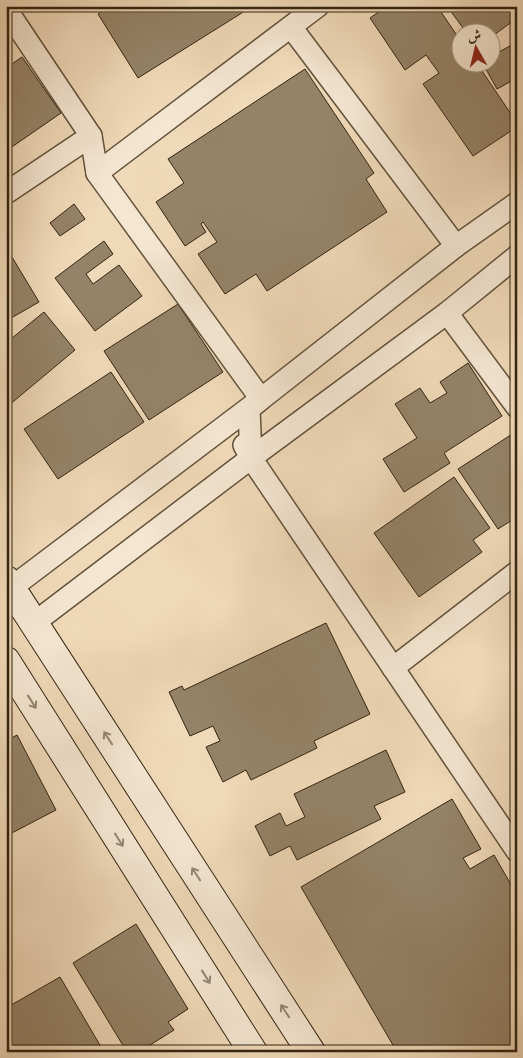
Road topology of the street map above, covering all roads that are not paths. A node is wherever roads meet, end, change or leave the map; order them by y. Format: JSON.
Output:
{"nodes":[{"id":1,"x":318,"y":6,"type":"edge"},
{"id":2,"x":6,"y":9,"type":"edge"},
{"id":3,"x":290,"y":27,"type":"junction"},
{"id":4,"x":91,"y":136,"type":"junction"},
{"id":5,"x":98,"y":173,"type":"junction"},
{"id":6,"x":6,"y":193,"type":"edge"},
{"id":7,"x":517,"y":203,"type":"edge"},
{"id":8,"x":456,"y":246,"type":"junction"},
{"id":9,"x":517,"y":256,"type":"edge"},
{"id":10,"x":446,"y":313,"type":"junction"},
{"id":11,"x":261,"y":399,"type":"junction"},
{"id":12,"x":517,"y":407,"type":"edge"},
{"id":13,"x":231,"y":421,"type":"junction"},
{"id":14,"x":251,"y":458,"type":"junction"},
{"id":15,"x":517,"y":572,"type":"edge"},
{"id":16,"x":9,"y":584,"type":"edge"},
{"id":17,"x":34,"y":623,"type":"junction"},
{"id":18,"x":6,"y":661,"type":"edge"},
{"id":19,"x":393,"y":668,"type":"junction"},
{"id":20,"x":517,"y":851,"type":"edge"},
{"id":21,"x":253,"y":1052,"type":"edge"},
{"id":22,"x":311,"y":1052,"type":"edge"}],
"edges":[{"from":1,"to":3,"type":"street"},
{"from":2,"to":4,"type":"street"},
{"from":3,"to":5,"type":"street"},
{"from":3,"to":8,"type":"street"},
{"from":4,"to":5,"type":"street"},
{"from":4,"to":6,"type":"street"},
{"from":5,"to":11,"type":"street"},
{"from":7,"to":8,"type":"street"},
{"from":8,"to":11,"type":"street"},
{"from":9,"to":10,"type":"street"},
{"from":10,"to":12,"type":"street"},
{"from":10,"to":14,"type":"street"},
{"from":11,"to":13,"type":"street"},
{"from":11,"to":14,"type":"street"},
{"from":13,"to":14,"type":"street"},
{"from":13,"to":16,"type":"street"},
{"from":14,"to":17,"type":"street"},
{"from":14,"to":19,"type":"street"},
{"from":15,"to":19,"type":"street"},
{"from":16,"to":17,"type":"street"},
{"from":22,"to":17,"type":"street","one_way":true},
{"from":18,"to":21,"type":"street","one_way":true},
{"from":19,"to":20,"type":"street"}]}
